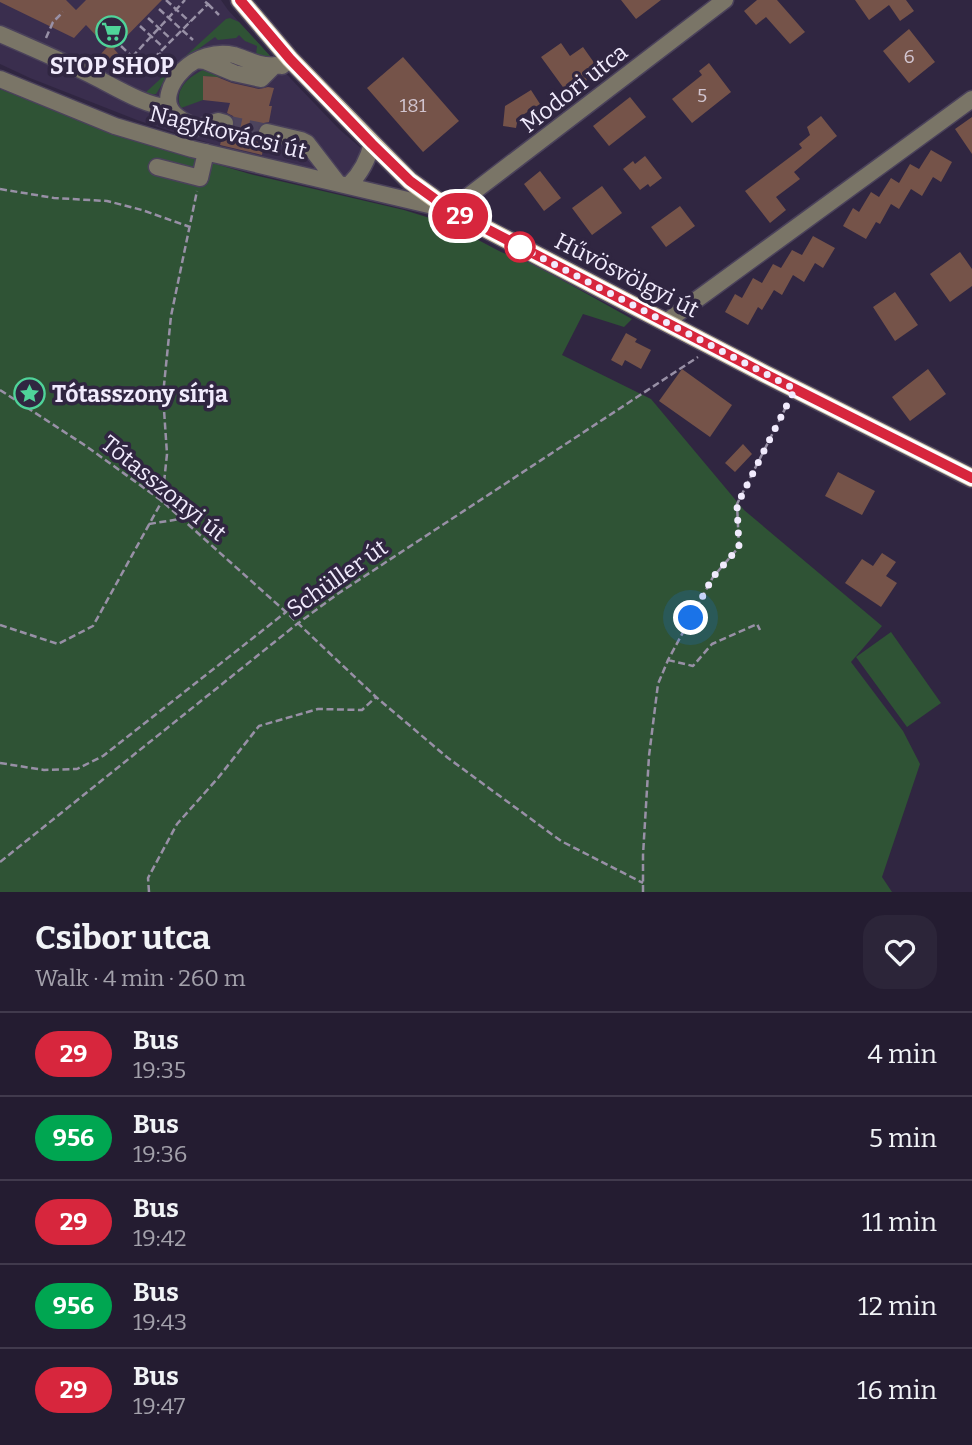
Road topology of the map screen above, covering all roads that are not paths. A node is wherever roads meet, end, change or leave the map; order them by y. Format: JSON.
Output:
{"nodes":[{"id":1,"x":240,"y":0,"type":"edge"},
{"id":2,"x":724,"y":0,"type":"edge"},
{"id":3,"x":0,"y":34,"type":"edge"},
{"id":4,"x":282,"y":62,"type":"junction"},
{"id":5,"x":0,"y":79,"type":"edge"},
{"id":6,"x":972,"y":99,"type":"edge"},
{"id":7,"x":168,"y":107,"type":"junction"},
{"id":8,"x":225,"y":122,"type":"tunnel mouth"},
{"id":9,"x":197,"y":128,"type":"junction"},
{"id":10,"x":267,"y":132,"type":"tunnel mouth"},
{"id":11,"x":372,"y":144,"type":"junction"},
{"id":12,"x":199,"y":150,"type":"junction"},
{"id":13,"x":156,"y":167,"type":"dead end"},
{"id":14,"x":343,"y":184,"type":"junction"},
{"id":15,"x":450,"y":210,"type":"junction"},
{"id":16,"x":666,"y":322,"type":"junction"},
{"id":17,"x":971,"y":477,"type":"edge"}],
"edges":[{"from":1,"to":4,"type":"main road","name":"Hűvösvölgyi út"},
{"from":2,"to":15,"type":"street","name":"Modori utca"},
{"from":3,"to":7,"type":"street"},
{"from":4,"to":7,"type":"street"},
{"from":4,"to":11,"type":"main road","name":"Hűvösvölgyi út"},
{"from":5,"to":12,"type":"street","name":"Nagykovácsi út"},
{"from":6,"to":16,"type":"street"},
{"from":7,"to":9,"type":"street"},
{"from":8,"to":9,"type":"street"},
{"from":9,"to":12,"type":"street"},
{"from":10,"to":14,"type":"street"},
{"from":11,"to":14,"type":"street"},
{"from":11,"to":15,"type":"main road","name":"Hűvösvölgyi út"},
{"from":12,"to":13,"type":"street"},
{"from":12,"to":14,"type":"street","name":"Nagykovácsi út"},
{"from":14,"to":15,"type":"street","name":"Nagykovácsi út"},
{"from":15,"to":16,"type":"main road","name":"Hűvösvölgyi út"},
{"from":16,"to":17,"type":"main road","name":"Hűvösvölgyi út"}]}
